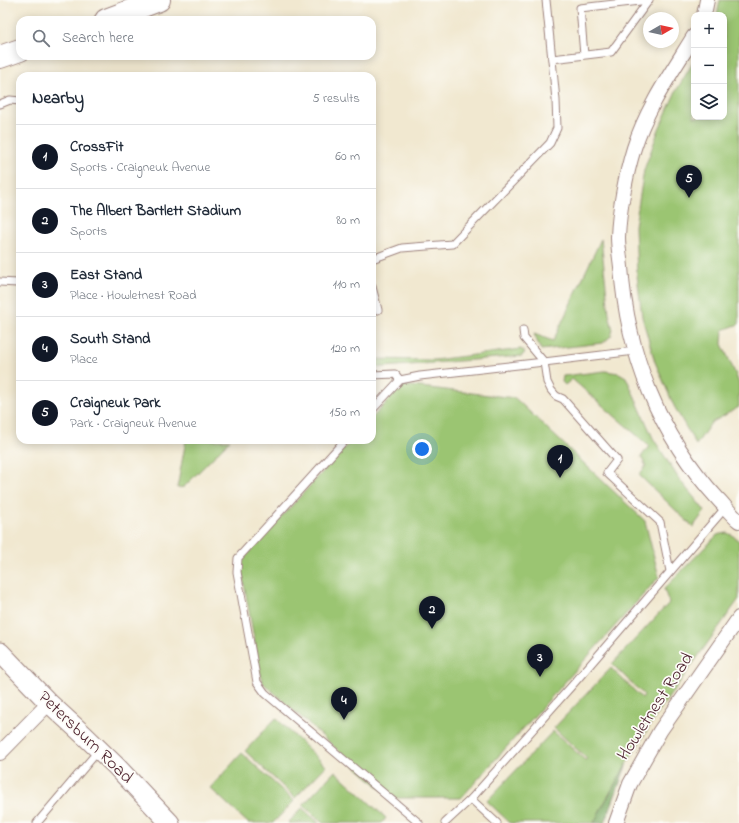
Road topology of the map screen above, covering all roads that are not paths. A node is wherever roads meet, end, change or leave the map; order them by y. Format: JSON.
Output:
{"nodes":[{"id":1,"x":159,"y":0,"type":"edge"},
{"id":2,"x":546,"y":0,"type":"edge"},
{"id":3,"x":649,"y":0,"type":"edge"},
{"id":4,"x":707,"y":0,"type":"edge"},
{"id":5,"x":580,"y":4,"type":"edge"},
{"id":6,"x":705,"y":12,"type":"edge"},
{"id":7,"x":117,"y":16,"type":"edge"},
{"id":8,"x":691,"y":41,"type":"edge"},
{"id":9,"x":16,"y":51,"type":"edge"},
{"id":10,"x":584,"y":55,"type":"junction"},
{"id":11,"x":0,"y":57,"type":"edge"},
{"id":12,"x":552,"y":59,"type":"junction"},
{"id":13,"x":16,"y":101,"type":"edge"},
{"id":14,"x":0,"y":104,"type":"edge"},
{"id":15,"x":376,"y":258,"type":"edge"},
{"id":16,"x":0,"y":282,"type":"edge"},
{"id":17,"x":16,"y":283,"type":"edge"},
{"id":18,"x":376,"y":302,"type":"edge"},
{"id":19,"x":378,"y":310,"type":"dead end"},
{"id":20,"x":522,"y":330,"type":"dead end"},
{"id":21,"x":635,"y":351,"type":"junction"},
{"id":22,"x":544,"y":362,"type":"junction"},
{"id":23,"x":376,"y":375,"type":"edge"},
{"id":24,"x":400,"y":380,"type":"junction"},
{"id":25,"x":376,"y":406,"type":"edge"},
{"id":26,"x":341,"y":444,"type":"edge"},
{"id":27,"x":726,"y":507,"type":"junction"},
{"id":28,"x":739,"y":521,"type":"edge"},
{"id":29,"x":670,"y":571,"type":"junction"},
{"id":30,"x":739,"y":618,"type":"edge"},
{"id":31,"x":0,"y":652,"type":"edge"},
{"id":32,"x":49,"y":703,"type":"junction"},
{"id":33,"x":100,"y":750,"type":"junction"},
{"id":34,"x":0,"y":752,"type":"edge"},
{"id":35,"x":471,"y":799,"type":"junction"},
{"id":36,"x":37,"y":823,"type":"edge"},
{"id":37,"x":170,"y":823,"type":"edge"},
{"id":38,"x":419,"y":823,"type":"edge"},
{"id":39,"x":445,"y":823,"type":"edge"},
{"id":40,"x":497,"y":823,"type":"edge"},
{"id":41,"x":616,"y":823,"type":"edge"}],
"edges":[{"from":1,"to":7,"type":"main road"},
{"from":2,"to":12,"type":"lane"},
{"from":3,"to":5,"type":"lane"},
{"from":3,"to":10,"type":"lane"},
{"from":4,"to":6,"type":"street"},
{"from":5,"to":10,"type":"lane"},
{"from":8,"to":21,"type":"street"},
{"from":9,"to":11,"type":"main road"},
{"from":10,"to":12,"type":"lane"},
{"from":12,"to":15,"type":"lane"},
{"from":13,"to":14,"type":"lane"},
{"from":16,"to":17,"type":"lane"},
{"from":18,"to":19,"type":"lane"},
{"from":20,"to":22,"type":"lane"},
{"from":21,"to":22,"type":"lane"},
{"from":21,"to":27,"type":"street"},
{"from":22,"to":24,"type":"lane"},
{"from":22,"to":29,"type":"lane"},
{"from":23,"to":24,"type":"lane"},
{"from":24,"to":25,"type":"lane"},
{"from":26,"to":38,"type":"lane"},
{"from":27,"to":28,"type":"street"},
{"from":27,"to":29,"type":"lane"},
{"from":29,"to":35,"type":"lane"},
{"from":30,"to":41,"type":"street","name":"Howletnest Road"},
{"from":31,"to":32,"type":"main road","name":"Petersburn Road"},
{"from":32,"to":33,"type":"main road","name":"Petersburn Road"},
{"from":32,"to":34,"type":"street"},
{"from":33,"to":36,"type":"lane"},
{"from":33,"to":37,"type":"main road","name":"Petersburn Road"},
{"from":35,"to":39,"type":"lane"},
{"from":35,"to":40,"type":"lane"}]}
